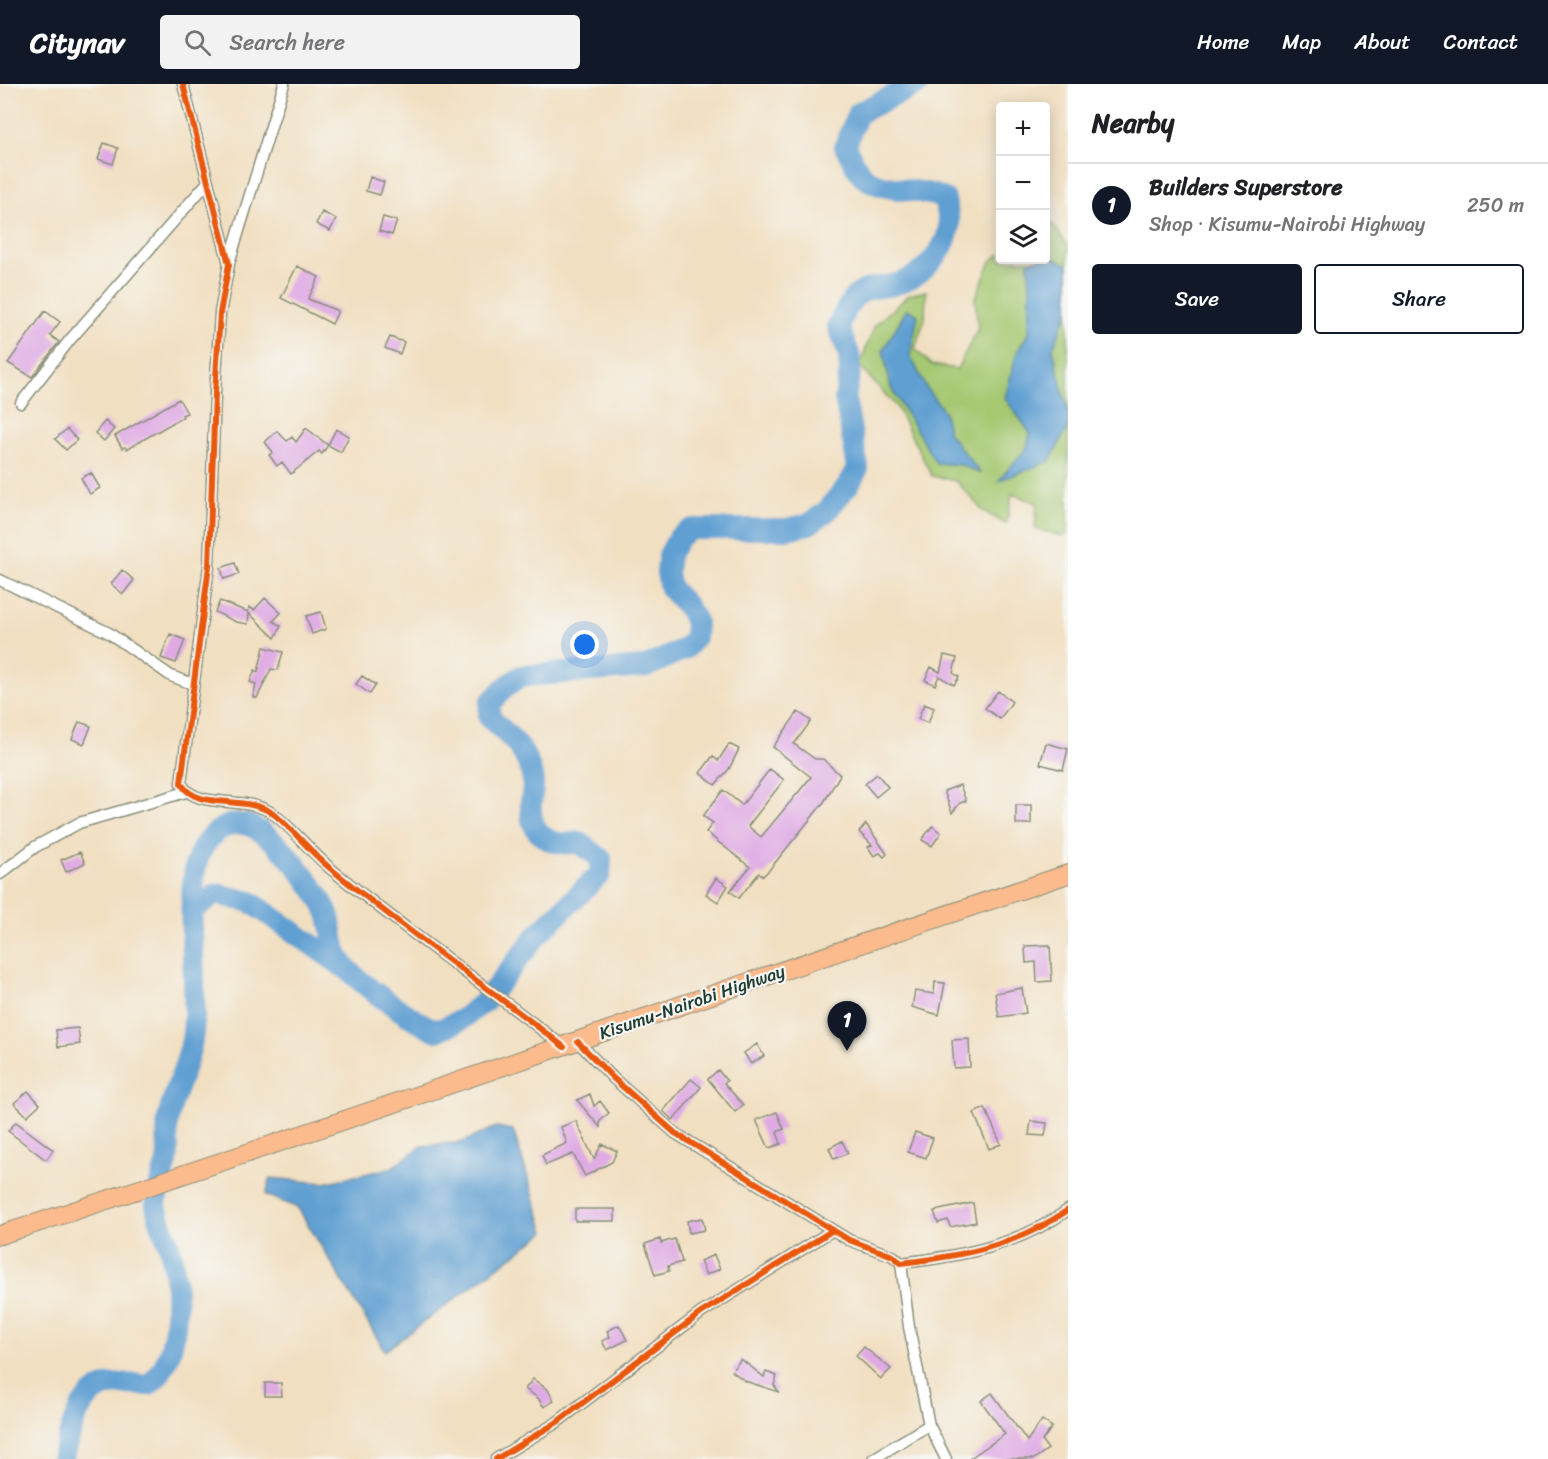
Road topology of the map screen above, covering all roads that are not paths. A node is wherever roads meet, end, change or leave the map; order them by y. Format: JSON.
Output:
{"nodes":[{"id":1,"x":183,"y":84,"type":"edge"},
{"id":2,"x":284,"y":84,"type":"edge"},
{"id":3,"x":208,"y":182,"type":"junction"},
{"id":4,"x":229,"y":264,"type":"junction"},
{"id":5,"x":21,"y":403,"type":"dead end"},
{"id":6,"x":0,"y":580,"type":"edge"},
{"id":7,"x":190,"y":683,"type":"dead end"},
{"id":8,"x":186,"y":792,"type":"junction"},
{"id":9,"x":0,"y":874,"type":"edge"},
{"id":10,"x":1068,"y":874,"type":"edge"},
{"id":11,"x":571,"y":1045,"type":"junction"},
{"id":12,"x":1068,"y":1210,"type":"edge"},
{"id":13,"x":833,"y":1230,"type":"junction"},
{"id":14,"x":0,"y":1235,"type":"edge"},
{"id":15,"x":901,"y":1263,"type":"junction"},
{"id":16,"x":929,"y":1425,"type":"junction"},
{"id":17,"x":496,"y":1459,"type":"edge"},
{"id":18,"x":873,"y":1459,"type":"edge"},
{"id":19,"x":946,"y":1459,"type":"edge"}],
"edges":[{"from":1,"to":3,"type":"street"},
{"from":2,"to":4,"type":"street"},
{"from":3,"to":4,"type":"street"},
{"from":3,"to":5,"type":"street"},
{"from":4,"to":8,"type":"street"},
{"from":6,"to":7,"type":"street"},
{"from":8,"to":9,"type":"street"},
{"from":8,"to":11,"type":"street"},
{"from":10,"to":11,"type":"highway","name":"Kisumu-Nairobi Highway"},
{"from":11,"to":13,"type":"street"},
{"from":11,"to":14,"type":"highway","name":"Kisumu-Nairobi Highway"},
{"from":12,"to":15,"type":"street"},
{"from":13,"to":15,"type":"street"},
{"from":13,"to":17,"type":"street"},
{"from":15,"to":16,"type":"street"},
{"from":16,"to":18,"type":"street"},
{"from":16,"to":19,"type":"street"}]}
